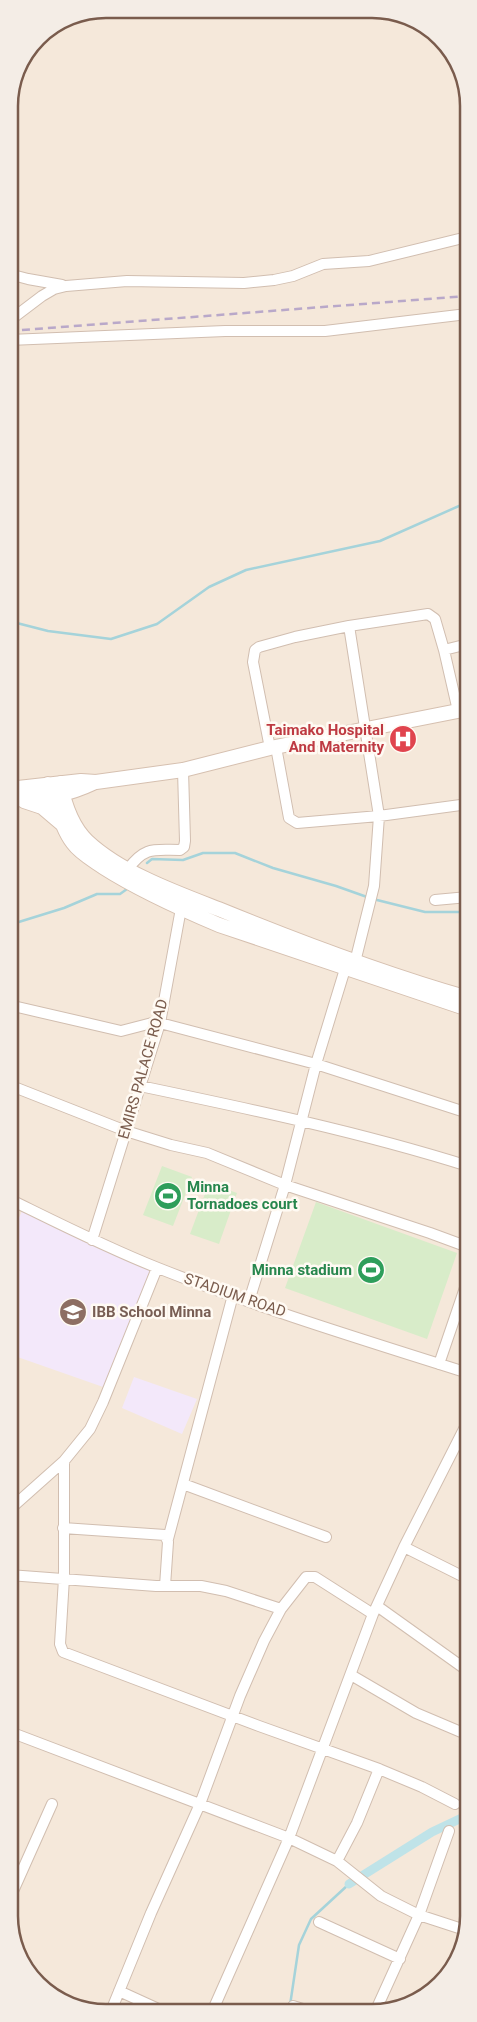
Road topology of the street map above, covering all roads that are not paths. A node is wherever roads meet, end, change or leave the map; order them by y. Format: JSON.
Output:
{"nodes":[{"id":1,"x":460,"y":239,"type":"edge"},
{"id":2,"x":18,"y":276,"type":"edge"},
{"id":3,"x":66,"y":286,"type":"junction"},
{"id":4,"x":18,"y":313,"type":"edge"},
{"id":5,"x":460,"y":315,"type":"edge"},
{"id":6,"x":18,"y":340,"type":"edge"},
{"id":7,"x":349,"y":626,"type":"junction"},
{"id":8,"x":460,"y":646,"type":"edge"},
{"id":9,"x":444,"y":650,"type":"junction"},
{"id":10,"x":460,"y":699,"type":"edge"},
{"id":11,"x":460,"y":711,"type":"edge"},
{"id":12,"x":365,"y":731,"type":"junction"},
{"id":13,"x":273,"y":748,"type":"junction"},
{"id":14,"x":183,"y":770,"type":"junction"},
{"id":15,"x":56,"y":789,"type":"junction"},
{"id":16,"x":18,"y":795,"type":"edge"},
{"id":17,"x":18,"y":798,"type":"edge"},
{"id":18,"x":460,"y":805,"type":"edge"},
{"id":19,"x":379,"y":816,"type":"junction"},
{"id":20,"x":63,"y":825,"type":"junction"},
{"id":21,"x":128,"y":868,"type":"junction"},
{"id":22,"x":460,"y":898,"type":"edge"},
{"id":23,"x":435,"y":900,"type":"dead end"},
{"id":24,"x":182,"y":902,"type":"junction"},
{"id":25,"x":350,"y":965,"type":"junction"},
{"id":26,"x":460,"y":996,"type":"edge"},
{"id":27,"x":460,"y":1006,"type":"edge"},
{"id":28,"x":18,"y":1007,"type":"edge"},
{"id":29,"x":160,"y":1023,"type":"junction"},
{"id":30,"x":316,"y":1064,"type":"junction"},
{"id":31,"x":140,"y":1086,"type":"junction"},
{"id":32,"x":18,"y":1089,"type":"edge"},
{"id":33,"x":459,"y":1110,"type":"edge"},
{"id":34,"x":302,"y":1120,"type":"junction"},
{"id":35,"x":126,"y":1131,"type":"junction"},
{"id":36,"x":459,"y":1163,"type":"edge"},
{"id":37,"x":285,"y":1185,"type":"junction"},
{"id":38,"x":18,"y":1203,"type":"edge"},
{"id":39,"x":92,"y":1240,"type":"junction"},
{"id":40,"x":459,"y":1244,"type":"edge"},
{"id":41,"x":157,"y":1268,"type":"junction"},
{"id":42,"x":233,"y":1296,"type":"junction"},
{"id":43,"x":249,"y":1301,"type":"junction"},
{"id":44,"x":459,"y":1304,"type":"edge"},
{"id":45,"x":439,"y":1364,"type":"junction"},
{"id":46,"x":459,"y":1370,"type":"edge"},
{"id":47,"x":459,"y":1438,"type":"edge"},
{"id":48,"x":64,"y":1461,"type":"junction"},
{"id":49,"x":183,"y":1484,"type":"junction"},
{"id":50,"x":18,"y":1503,"type":"edge"},
{"id":51,"x":63,"y":1528,"type":"junction"},
{"id":52,"x":326,"y":1537,"type":"dead end"},
{"id":53,"x":168,"y":1539,"type":"junction"},
{"id":54,"x":404,"y":1547,"type":"junction"},
{"id":55,"x":459,"y":1574,"type":"edge"},
{"id":56,"x":18,"y":1575,"type":"edge"},
{"id":57,"x":64,"y":1578,"type":"junction"},
{"id":58,"x":165,"y":1586,"type":"junction"},
{"id":59,"x":281,"y":1609,"type":"junction"},
{"id":60,"x":375,"y":1610,"type":"junction"},
{"id":61,"x":459,"y":1665,"type":"edge"},
{"id":62,"x":351,"y":1676,"type":"junction"},
{"id":63,"x":233,"y":1716,"type":"junction"},
{"id":64,"x":459,"y":1731,"type":"edge"},
{"id":65,"x":18,"y":1735,"type":"edge"},
{"id":66,"x":323,"y":1750,"type":"junction"},
{"id":67,"x":379,"y":1769,"type":"junction"},
{"id":68,"x":52,"y":1804,"type":"dead end"},
{"id":69,"x":200,"y":1804,"type":"junction"},
{"id":70,"x":455,"y":1804,"type":"dead end"},
{"id":71,"x":449,"y":1831,"type":"dead end"},
{"id":72,"x":289,"y":1838,"type":"junction"},
{"id":73,"x":337,"y":1861,"type":"junction"},
{"id":74,"x":18,"y":1880,"type":"edge"},
{"id":75,"x":419,"y":1914,"type":"junction"},
{"id":76,"x":319,"y":1922,"type":"dead end"},
{"id":77,"x":458,"y":1928,"type":"edge"},
{"id":78,"x":400,"y":1959,"type":"junction"},
{"id":79,"x":119,"y":1991,"type":"junction"},
{"id":80,"x":114,"y":2004,"type":"edge"},
{"id":81,"x":147,"y":2004,"type":"edge"},
{"id":82,"x":216,"y":2004,"type":"edge"},
{"id":83,"x":379,"y":2004,"type":"edge"}],
"edges":[{"from":1,"to":3,"type":"street"},
{"from":2,"to":3,"type":"street"},
{"from":3,"to":4,"type":"street"},
{"from":5,"to":6,"type":"street"},
{"from":7,"to":9,"type":"street"},
{"from":7,"to":12,"type":"street"},
{"from":7,"to":13,"type":"street"},
{"from":8,"to":9,"type":"street"},
{"from":9,"to":10,"type":"street"},
{"from":11,"to":12,"type":"street"},
{"from":12,"to":13,"type":"street"},
{"from":12,"to":19,"type":"street"},
{"from":13,"to":14,"type":"street"},
{"from":13,"to":19,"type":"street"},
{"from":14,"to":15,"type":"street"},
{"from":14,"to":21,"type":"street"},
{"from":15,"to":16,"type":"street"},
{"from":15,"to":20,"type":"street"},
{"from":15,"to":21,"type":"street"},
{"from":17,"to":20,"type":"street"},
{"from":18,"to":19,"type":"street"},
{"from":19,"to":25,"type":"street"},
{"from":20,"to":24,"type":"street"},
{"from":21,"to":24,"type":"street"},
{"from":22,"to":23,"type":"street"},
{"from":24,"to":25,"type":"street"},
{"from":24,"to":29,"type":"street","name":"EMIRS PALACE ROAD"},
{"from":25,"to":26,"type":"street"},
{"from":25,"to":27,"type":"street"},
{"from":25,"to":30,"type":"street"},
{"from":28,"to":29,"type":"street"},
{"from":29,"to":30,"type":"street"},
{"from":29,"to":31,"type":"street","name":"EMIRS PALACE ROAD"},
{"from":30,"to":33,"type":"street"},
{"from":30,"to":34,"type":"street"},
{"from":31,"to":34,"type":"street"},
{"from":31,"to":35,"type":"street","name":"EMIRS PALACE ROAD"},
{"from":32,"to":35,"type":"street"},
{"from":34,"to":36,"type":"street"},
{"from":34,"to":37,"type":"street"},
{"from":35,"to":37,"type":"street"},
{"from":35,"to":39,"type":"street","name":"EMIRS PALACE ROAD"},
{"from":37,"to":40,"type":"street"},
{"from":37,"to":43,"type":"street"},
{"from":38,"to":39,"type":"street","name":"STADIUM ROAD"},
{"from":39,"to":41,"type":"street","name":"STADIUM ROAD"},
{"from":41,"to":42,"type":"street","name":"STADIUM ROAD"},
{"from":41,"to":48,"type":"street"},
{"from":42,"to":43,"type":"street","name":"STADIUM ROAD"},
{"from":42,"to":49,"type":"street"},
{"from":43,"to":45,"type":"street","name":"STADIUM ROAD"},
{"from":44,"to":45,"type":"street"},
{"from":45,"to":46,"type":"street","name":"STADIUM ROAD"},
{"from":47,"to":54,"type":"street"},
{"from":48,"to":50,"type":"street"},
{"from":48,"to":51,"type":"street"},
{"from":49,"to":52,"type":"street"},
{"from":49,"to":53,"type":"street"},
{"from":51,"to":53,"type":"street"},
{"from":51,"to":57,"type":"street"},
{"from":53,"to":58,"type":"street"},
{"from":54,"to":55,"type":"street"},
{"from":54,"to":60,"type":"street"},
{"from":56,"to":57,"type":"street"},
{"from":57,"to":58,"type":"street"},
{"from":57,"to":63,"type":"street"},
{"from":58,"to":59,"type":"street"},
{"from":59,"to":60,"type":"street"},
{"from":59,"to":63,"type":"street"},
{"from":60,"to":61,"type":"street"},
{"from":60,"to":62,"type":"street"},
{"from":62,"to":64,"type":"street"},
{"from":62,"to":66,"type":"street"},
{"from":63,"to":66,"type":"street"},
{"from":63,"to":69,"type":"street"},
{"from":65,"to":69,"type":"street"},
{"from":66,"to":67,"type":"street"},
{"from":66,"to":72,"type":"street"},
{"from":67,"to":70,"type":"street"},
{"from":67,"to":73,"type":"street"},
{"from":68,"to":74,"type":"street"},
{"from":69,"to":72,"type":"street"},
{"from":69,"to":79,"type":"street"},
{"from":71,"to":75,"type":"street"},
{"from":72,"to":73,"type":"street"},
{"from":72,"to":82,"type":"street"},
{"from":73,"to":75,"type":"street"},
{"from":75,"to":77,"type":"street"},
{"from":75,"to":78,"type":"street"},
{"from":76,"to":78,"type":"street"},
{"from":78,"to":83,"type":"street"},
{"from":79,"to":80,"type":"street"},
{"from":79,"to":81,"type":"street"}]}
